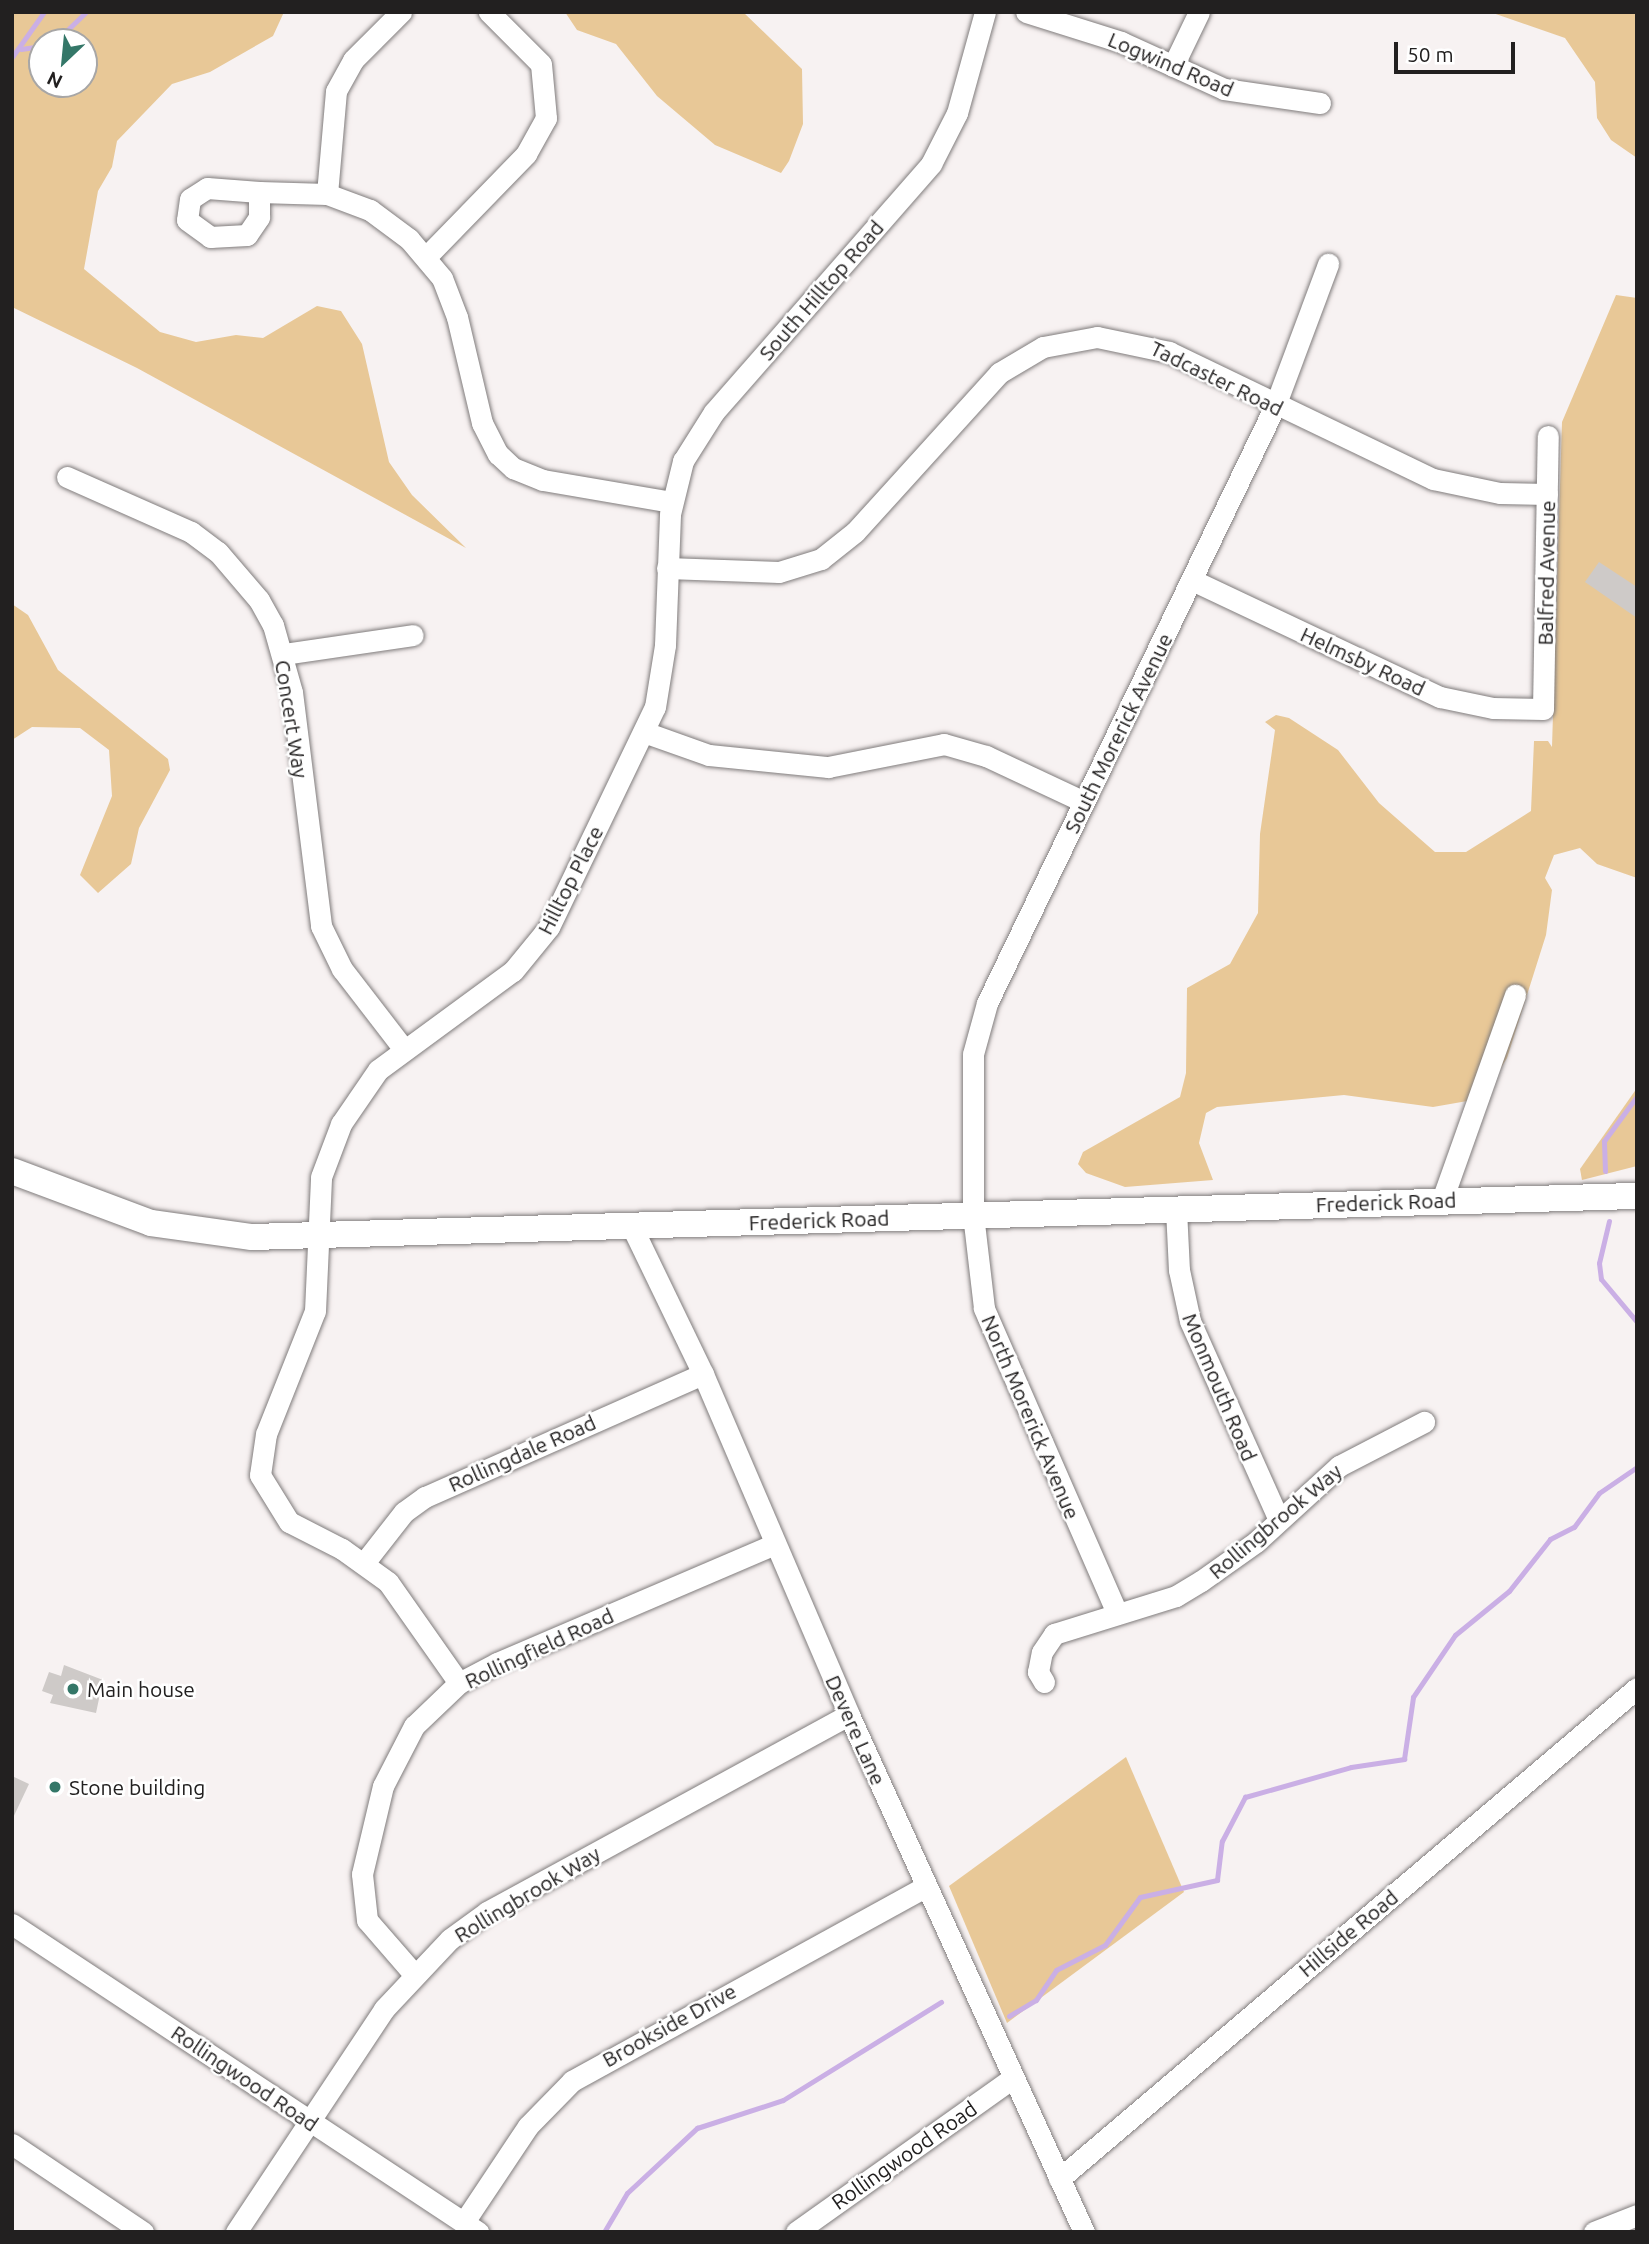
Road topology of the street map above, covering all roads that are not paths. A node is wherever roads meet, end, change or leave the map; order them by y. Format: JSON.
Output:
{"nodes":[{"id":1,"x":401,"y":12,"type":"edge"},
{"id":2,"x":489,"y":12,"type":"edge"},
{"id":3,"x":985,"y":12,"type":"edge"},
{"id":4,"x":1026,"y":12,"type":"edge"},
{"id":5,"x":1199,"y":12,"type":"edge"},
{"id":6,"x":1173,"y":66,"type":"junction"},
{"id":7,"x":1320,"y":103,"type":"dead end"},
{"id":8,"x":259,"y":192,"type":"dead end"},
{"id":9,"x":327,"y":194,"type":"junction"},
{"id":10,"x":426,"y":257,"type":"junction"},
{"id":11,"x":1328,"y":264,"type":"dead end"},
{"id":12,"x":1275,"y":406,"type":"junction"},
{"id":13,"x":1548,"y":436,"type":"dead end"},
{"id":14,"x":67,"y":477,"type":"dead end"},
{"id":15,"x":1548,"y":494,"type":"junction"},
{"id":16,"x":672,"y":502,"type":"junction"},
{"id":17,"x":667,"y":568,"type":"junction"},
{"id":18,"x":1192,"y":580,"type":"junction"},
{"id":19,"x":413,"y":635,"type":"dead end"},
{"id":20,"x":282,"y":654,"type":"junction"},
{"id":21,"x":1543,"y":709,"type":"joint"},
{"id":22,"x":644,"y":732,"type":"junction"},
{"id":23,"x":1084,"y":802,"type":"junction"},
{"id":24,"x":1515,"y":995,"type":"dead end"},
{"id":25,"x":402,"y":1047,"type":"junction"},
{"id":26,"x":12,"y":1171,"type":"edge"},
{"id":27,"x":1637,"y":1196,"type":"edge"},
{"id":28,"x":1442,"y":1200,"type":"junction"},
{"id":29,"x":1176,"y":1209,"type":"junction"},
{"id":30,"x":972,"y":1215,"type":"junction"},
{"id":31,"x":632,"y":1227,"type":"junction"},
{"id":32,"x":320,"y":1237,"type":"junction"},
{"id":33,"x":703,"y":1374,"type":"junction"},
{"id":34,"x":1424,"y":1422,"type":"dead end"},
{"id":35,"x":1278,"y":1518,"type":"junction"},
{"id":36,"x":774,"y":1544,"type":"junction"},
{"id":37,"x":363,"y":1563,"type":"junction"},
{"id":38,"x":1117,"y":1613,"type":"junction"},
{"id":39,"x":1044,"y":1682,"type":"dead end"},
{"id":40,"x":459,"y":1683,"type":"junction"},
{"id":41,"x":1637,"y":1688,"type":"edge"},
{"id":42,"x":849,"y":1715,"type":"junction"},
{"id":43,"x":925,"y":1887,"type":"junction"},
{"id":44,"x":12,"y":1924,"type":"edge"},
{"id":45,"x":413,"y":1973,"type":"junction"},
{"id":46,"x":1011,"y":2079,"type":"junction"},
{"id":47,"x":310,"y":2120,"type":"junction"},
{"id":48,"x":12,"y":2144,"type":"edge"},
{"id":49,"x":1059,"y":2179,"type":"junction"},
{"id":50,"x":1637,"y":2215,"type":"edge"},
{"id":51,"x":471,"y":2227,"type":"edge"},
{"id":52,"x":143,"y":2232,"type":"edge"},
{"id":53,"x":236,"y":2232,"type":"edge"},
{"id":54,"x":796,"y":2232,"type":"edge"},
{"id":55,"x":1084,"y":2232,"type":"edge"},
{"id":56,"x":1594,"y":2232,"type":"edge"}],
"edges":[{"from":1,"to":9,"type":"street"},
{"from":2,"to":10,"type":"street"},
{"from":3,"to":16,"type":"street","name":"South Hilltop Road"},
{"from":4,"to":6,"type":"street","name":"Logwind Road"},
{"from":5,"to":6,"type":"street"},
{"from":6,"to":7,"type":"street","name":"Logwind Road"},
{"from":8,"to":9,"type":"street"},
{"from":9,"to":10,"type":"street"},
{"from":10,"to":16,"type":"street"},
{"from":11,"to":12,"type":"street","name":"South Morerick Avenue"},
{"from":12,"to":15,"type":"street","name":"Tadcaster Road"},
{"from":12,"to":17,"type":"street","name":"Tadcaster Road"},
{"from":12,"to":18,"type":"street","name":"South Morerick Avenue"},
{"from":13,"to":15,"type":"street","name":"Balfred Avenue"},
{"from":14,"to":20,"type":"street","name":"Concert Way"},
{"from":15,"to":21,"type":"street","name":"Balfred Avenue"},
{"from":16,"to":17,"type":"street","name":"South Hilltop Road"},
{"from":17,"to":22,"type":"street","name":"Hilltop Place"},
{"from":18,"to":21,"type":"street","name":"Helmsby Road"},
{"from":18,"to":23,"type":"street","name":"South Morerick Avenue"},
{"from":19,"to":20,"type":"street"},
{"from":20,"to":25,"type":"street","name":"Concert Way"},
{"from":22,"to":23,"type":"street"},
{"from":22,"to":25,"type":"street","name":"Hilltop Place"},
{"from":23,"to":30,"type":"street","name":"South Morerick Avenue"},
{"from":24,"to":28,"type":"street"},
{"from":25,"to":32,"type":"street","name":"Hilltop Place"},
{"from":26,"to":32,"type":"main road","name":"Frederick Road"},
{"from":27,"to":28,"type":"main road","name":"Frederick Road"},
{"from":28,"to":29,"type":"main road","name":"Frederick Road"},
{"from":29,"to":30,"type":"main road","name":"Frederick Road"},
{"from":29,"to":35,"type":"street","name":"Monmouth Road"},
{"from":30,"to":31,"type":"main road","name":"Frederick Road"},
{"from":30,"to":38,"type":"street","name":"North Morerick Avenue"},
{"from":31,"to":32,"type":"main road","name":"Frederick Road"},
{"from":31,"to":33,"type":"street","name":"Devere Lane"},
{"from":32,"to":37,"type":"street","name":"Hilltop Place"},
{"from":33,"to":36,"type":"street","name":"Devere Lane"},
{"from":33,"to":37,"type":"street","name":"Rollingdale Road"},
{"from":34,"to":35,"type":"street","name":"Rollingbrook Way"},
{"from":35,"to":38,"type":"street","name":"Rollingbrook Way"},
{"from":36,"to":40,"type":"street","name":"Rollingfield Road"},
{"from":36,"to":42,"type":"street","name":"Devere Lane"},
{"from":37,"to":40,"type":"street","name":"Hilltop Place"},
{"from":38,"to":39,"type":"street","name":"Rollingbrook Way"},
{"from":40,"to":45,"type":"street","name":"Rollingfield Road"},
{"from":41,"to":49,"type":"street","name":"Hillside Road"},
{"from":42,"to":43,"type":"street","name":"Devere Lane"},
{"from":42,"to":45,"type":"street","name":"Rollingbrook Way"},
{"from":43,"to":46,"type":"street","name":"Devere Lane"},
{"from":43,"to":51,"type":"street","name":"Brookside Drive"},
{"from":44,"to":47,"type":"street","name":"Rollingwood Road"},
{"from":45,"to":47,"type":"street","name":"Rollingbrook Way"},
{"from":46,"to":49,"type":"street","name":"Devere Lane"},
{"from":46,"to":54,"type":"street","name":"Rollingwood Road"},
{"from":47,"to":51,"type":"street","name":"Rollingwood Road"},
{"from":47,"to":53,"type":"street","name":"Rollingbrook Way"},
{"from":48,"to":52,"type":"street"},
{"from":49,"to":55,"type":"street","name":"Devere Lane"},
{"from":50,"to":56,"type":"street"}]}
